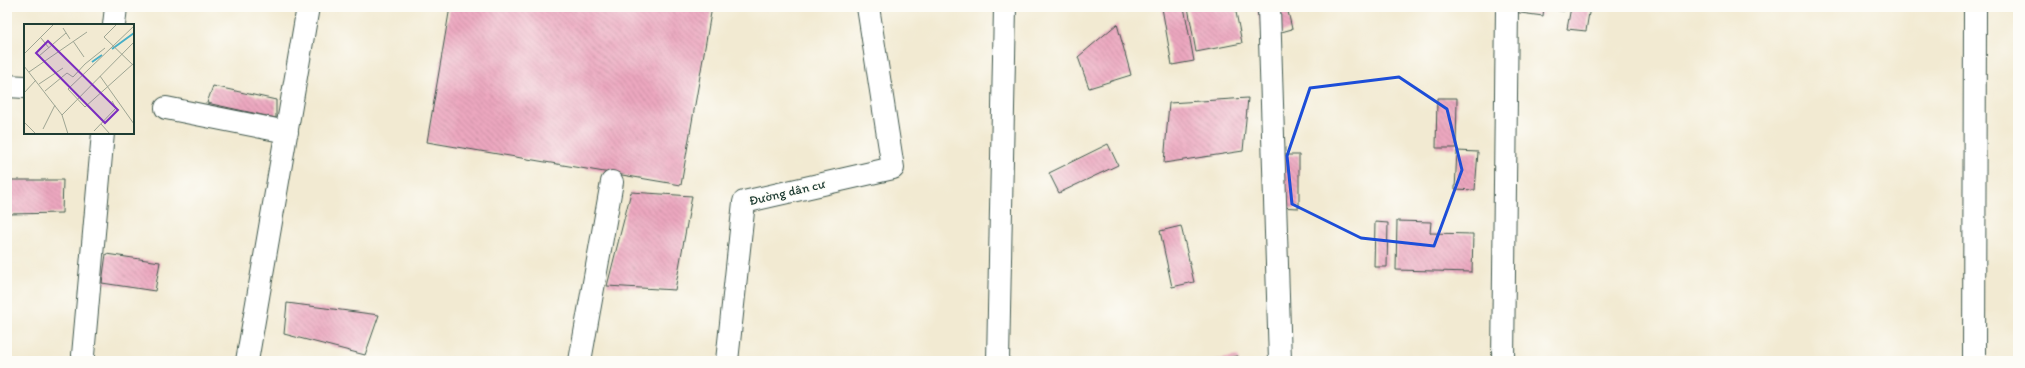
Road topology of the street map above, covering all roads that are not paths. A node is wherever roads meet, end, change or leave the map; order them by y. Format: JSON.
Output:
{"nodes":[{"id":1,"x":116,"y":7,"type":"edge"},
{"id":2,"x":308,"y":7,"type":"edge"},
{"id":3,"x":868,"y":7,"type":"edge"},
{"id":4,"x":1005,"y":7,"type":"edge"},
{"id":5,"x":1269,"y":7,"type":"edge"},
{"id":6,"x":1507,"y":7,"type":"edge"},
{"id":7,"x":1974,"y":7,"type":"edge"},
{"id":8,"x":114,"y":24,"type":"edge"},
{"id":9,"x":7,"y":86,"type":"edge"},
{"id":10,"x":24,"y":87,"type":"edge"},
{"id":11,"x":166,"y":108,"type":"dead end"},
{"id":12,"x":287,"y":132,"type":"junction"},
{"id":13,"x":104,"y":134,"type":"edge"},
{"id":14,"x":612,"y":182,"type":"dead end"},
{"id":15,"x":83,"y":356,"type":"dead end"},
{"id":16,"x":247,"y":361,"type":"edge"},
{"id":17,"x":580,"y":361,"type":"edge"},
{"id":18,"x":727,"y":361,"type":"edge"},
{"id":19,"x":998,"y":361,"type":"edge"},
{"id":20,"x":1280,"y":361,"type":"edge"},
{"id":21,"x":1503,"y":361,"type":"edge"},
{"id":22,"x":1974,"y":361,"type":"edge"}],
"edges":[{"from":1,"to":8,"type":"street"},
{"from":2,"to":12,"type":"street"},
{"from":3,"to":18,"type":"street","name":"Đường dân cư"},
{"from":4,"to":19,"type":"street"},
{"from":5,"to":20,"type":"street"},
{"from":6,"to":21,"type":"street"},
{"from":7,"to":22,"type":"street"},
{"from":9,"to":10,"type":"street"},
{"from":11,"to":12,"type":"street"},
{"from":12,"to":16,"type":"street"},
{"from":13,"to":15,"type":"street"},
{"from":14,"to":17,"type":"street"}]}
